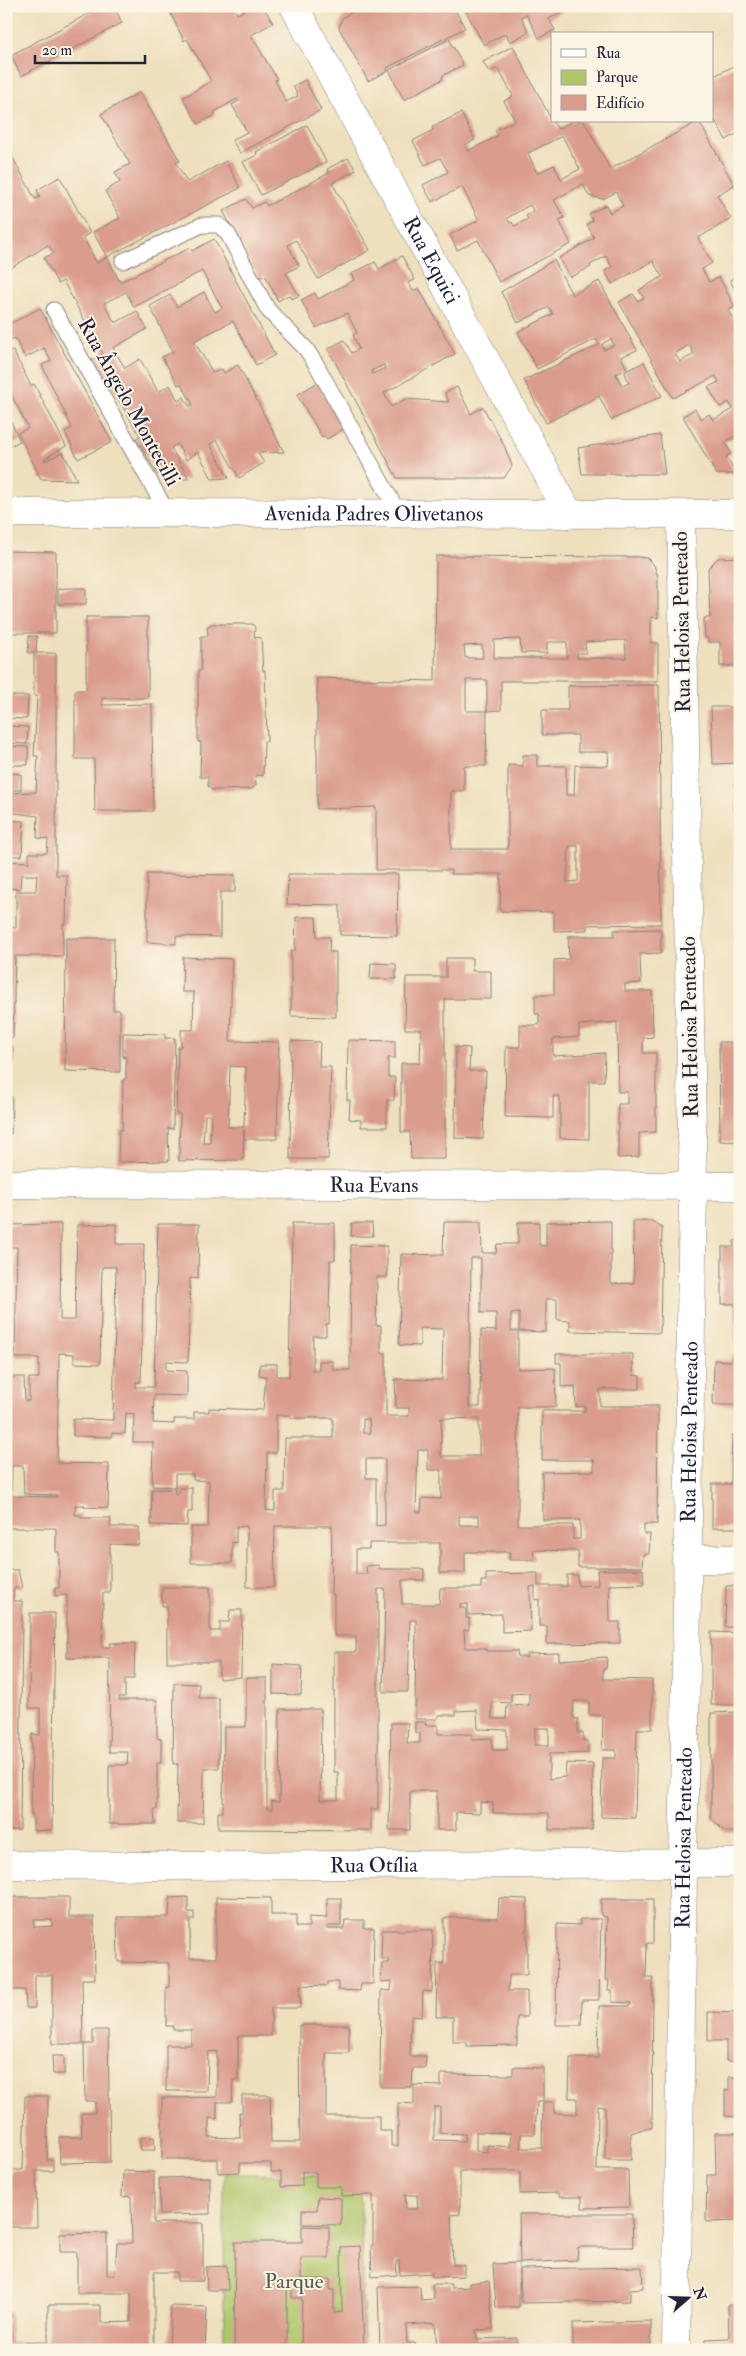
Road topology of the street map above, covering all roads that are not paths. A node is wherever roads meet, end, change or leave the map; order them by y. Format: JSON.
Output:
{"nodes":[{"id":1,"x":294,"y":6,"type":"edge"},
{"id":2,"x":123,"y":261,"type":"dead end"},
{"id":3,"x":54,"y":310,"type":"dead end"},
{"id":4,"x":6,"y":513,"type":"edge"},
{"id":5,"x":168,"y":514,"type":"junction"},
{"id":6,"x":399,"y":514,"type":"junction"},
{"id":7,"x":568,"y":514,"type":"junction"},
{"id":8,"x":740,"y":514,"type":"edge"},
{"id":9,"x":681,"y":515,"type":"junction"},
{"id":10,"x":6,"y":1184,"type":"edge"},
{"id":11,"x":692,"y":1186,"type":"junction"},
{"id":12,"x":740,"y":1186,"type":"edge"},
{"id":13,"x":740,"y":1559,"type":"edge"},
{"id":14,"x":686,"y":1560,"type":"junction"},
{"id":15,"x":740,"y":1863,"type":"edge"},
{"id":16,"x":684,"y":1864,"type":"junction"},
{"id":17,"x":6,"y":1865,"type":"edge"},
{"id":18,"x":676,"y":2350,"type":"edge"}],
"edges":[{"from":1,"to":7,"type":"street","name":"Rua Equici"},
{"from":2,"to":6,"type":"lane"},
{"from":3,"to":5,"type":"lane","name":"Rua Ângelo Montecilli"},
{"from":4,"to":5,"type":"street","name":"Avenida Padres Olivetanos"},
{"from":5,"to":6,"type":"street","name":"Avenida Padres Olivetanos"},
{"from":6,"to":7,"type":"street","name":"Avenida Padres Olivetanos"},
{"from":7,"to":9,"type":"street","name":"Avenida Padres Olivetanos"},
{"from":8,"to":9,"type":"street","name":"Avenida Padres Olivetanos"},
{"from":9,"to":11,"type":"street","name":"Rua Heloisa Penteado"},
{"from":10,"to":11,"type":"street","name":"Rua Evans"},
{"from":11,"to":12,"type":"street","name":"Rua Evans"},
{"from":11,"to":14,"type":"street","name":"Rua Heloisa Penteado"},
{"from":13,"to":14,"type":"street"},
{"from":14,"to":16,"type":"street","name":"Rua Heloisa Penteado"},
{"from":15,"to":16,"type":"street","name":"Rua Otília"},
{"from":16,"to":17,"type":"street","name":"Rua Otília"},
{"from":16,"to":18,"type":"street","name":"Rua Heloisa Penteado"}]}
